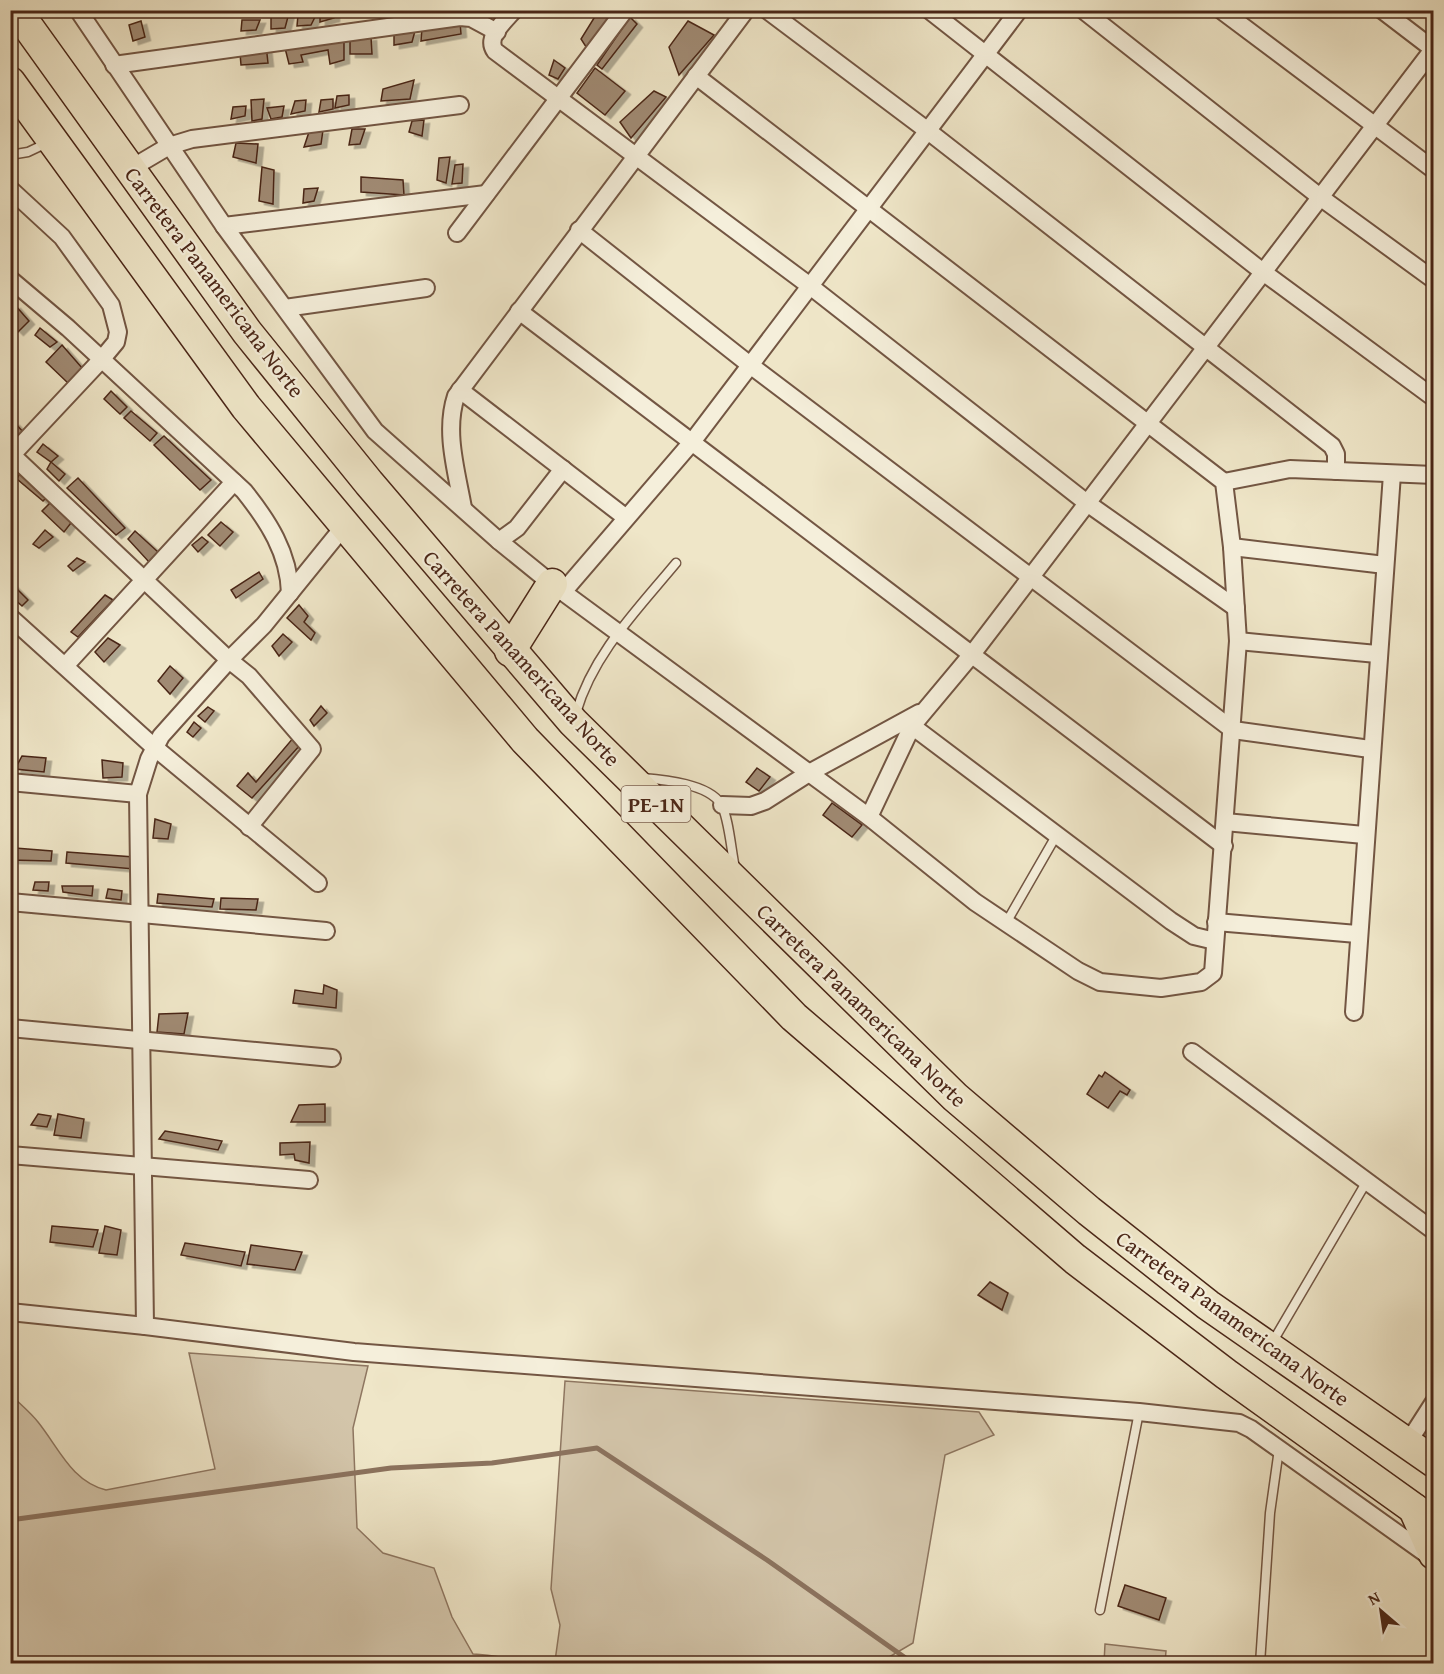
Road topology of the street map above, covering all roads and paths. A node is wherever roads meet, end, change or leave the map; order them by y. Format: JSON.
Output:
{"nodes":[{"id":1,"x":16,"y":10,"type":"edge"},
{"id":2,"x":78,"y":10,"type":"edge"},
{"id":3,"x":513,"y":10,"type":"edge"},
{"id":4,"x":625,"y":10,"type":"edge"},
{"id":5,"x":746,"y":10,"type":"edge"},
{"id":6,"x":766,"y":10,"type":"edge"},
{"id":7,"x":929,"y":10,"type":"edge"},
{"id":8,"x":1019,"y":10,"type":"edge"},
{"id":9,"x":1083,"y":10,"type":"edge"},
{"id":10,"x":1221,"y":10,"type":"edge"},
{"id":11,"x":1382,"y":10,"type":"edge"},
{"id":12,"x":497,"y":32,"type":"junction"},
{"id":13,"x":1433,"y":48,"type":"edge"},
{"id":14,"x":987,"y":55,"type":"junction"},
{"id":15,"x":114,"y":65,"type":"junction"},
{"id":16,"x":696,"y":76,"type":"junction"},
{"id":17,"x":10,"y":82,"type":"edge"},
{"id":18,"x":559,"y":97,"type":"junction"},
{"id":19,"x":460,"y":105,"type":"dead end"},
{"id":20,"x":1374,"y":125,"type":"junction"},
{"id":21,"x":928,"y":131,"type":"junction"},
{"id":22,"x":53,"y":140,"type":"junction"},
{"id":23,"x":169,"y":146,"type":"junction"},
{"id":24,"x":10,"y":155,"type":"edge"},
{"id":25,"x":636,"y":156,"type":"junction"},
{"id":26,"x":130,"y":169,"type":"junction"},
{"id":27,"x":1434,"y":170,"type":"edge"},
{"id":28,"x":11,"y":190,"type":"edge"},
{"id":29,"x":486,"y":194,"type":"junction"},
{"id":30,"x":1320,"y":197,"type":"junction"},
{"id":31,"x":870,"y":207,"type":"junction"},
{"id":32,"x":224,"y":226,"type":"junction"},
{"id":33,"x":579,"y":230,"type":"junction"},
{"id":34,"x":457,"y":233,"type":"dead end"},
{"id":35,"x":1263,"y":272,"type":"junction"},
{"id":36,"x":10,"y":279,"type":"edge"},
{"id":37,"x":1434,"y":280,"type":"edge"},
{"id":38,"x":810,"y":286,"type":"junction"},
{"id":39,"x":426,"y":288,"type":"dead end"},
{"id":40,"x":285,"y":308,"type":"junction"},
{"id":41,"x":519,"y":311,"type":"junction"},
{"id":42,"x":1206,"y":347,"type":"junction"},
{"id":43,"x":101,"y":360,"type":"junction"},
{"id":44,"x":750,"y":365,"type":"junction"},
{"id":45,"x":460,"y":390,"type":"junction"},
{"id":46,"x":1434,"y":398,"type":"edge"},
{"id":47,"x":1147,"y":424,"type":"junction"},
{"id":48,"x":692,"y":442,"type":"junction"},
{"id":49,"x":11,"y":455,"type":"edge"},
{"id":50,"x":563,"y":469,"type":"junction"},
{"id":51,"x":1336,"y":471,"type":"junction"},
{"id":52,"x":1392,"y":474,"type":"junction"},
{"id":53,"x":1434,"y":475,"type":"edge"},
{"id":54,"x":234,"y":482,"type":"junction"},
{"id":55,"x":1224,"y":482,"type":"junction"},
{"id":56,"x":1087,"y":503,"type":"junction"},
{"id":57,"x":463,"y":508,"type":"junction"},
{"id":58,"x":625,"y":517,"type":"junction"},
{"id":59,"x":345,"y":525,"type":"junction"},
{"id":60,"x":499,"y":541,"type":"junction"},
{"id":61,"x":1232,"y":547,"type":"junction"},
{"id":62,"x":676,"y":563,"type":"dead end"},
{"id":63,"x":1385,"y":565,"type":"junction"},
{"id":64,"x":1032,"y":575,"type":"junction"},
{"id":65,"x":145,"y":580,"type":"junction"},
{"id":66,"x":557,"y":588,"type":"junction"},
{"id":67,"x":290,"y":592,"type":"junction"},
{"id":68,"x":1236,"y":608,"type":"junction"},
{"id":69,"x":10,"y":617,"type":"edge"},
{"id":70,"x":618,"y":633,"type":"junction"},
{"id":71,"x":1238,"y":641,"type":"junction"},
{"id":72,"x":510,"y":651,"type":"junction"},
{"id":73,"x":973,"y":653,"type":"junction"},
{"id":74,"x":1377,"y":654,"type":"junction"},
{"id":75,"x":230,"y":660,"type":"junction"},
{"id":76,"x":65,"y":666,"type":"junction"},
{"id":77,"x":928,"y":708,"type":"junction"},
{"id":78,"x":573,"y":722,"type":"junction"},
{"id":79,"x":912,"y":726,"type":"junction"},
{"id":80,"x":1233,"y":730,"type":"junction"},
{"id":81,"x":154,"y":747,"type":"junction"},
{"id":82,"x":1370,"y":749,"type":"junction"},
{"id":83,"x":809,"y":773,"type":"junction"},
{"id":84,"x":628,"y":776,"type":"junction"},
{"id":85,"x":10,"y":782,"type":"edge"},
{"id":86,"x":138,"y":794,"type":"junction"},
{"id":87,"x":722,"y":805,"type":"junction"},
{"id":88,"x":869,"y":817,"type":"junction"},
{"id":89,"x":1225,"y":822,"type":"junction"},
{"id":90,"x":249,"y":827,"type":"junction"},
{"id":91,"x":1364,"y":835,"type":"junction"},
{"id":92,"x":1056,"y":836,"type":"junction"},
{"id":93,"x":1224,"y":846,"type":"junction"},
{"id":94,"x":318,"y":883,"type":"dead end"},
{"id":95,"x":739,"y":885,"type":"junction"},
{"id":96,"x":10,"y":902,"type":"edge"},
{"id":97,"x":140,"y":914,"type":"junction"},
{"id":98,"x":1216,"y":922,"type":"junction"},
{"id":99,"x":1006,"y":923,"type":"junction"},
{"id":100,"x":326,"y":931,"type":"dead end"},
{"id":101,"x":1357,"y":934,"type":"junction"},
{"id":102,"x":1215,"y":940,"type":"junction"},
{"id":103,"x":1353,"y":1012,"type":"dead end"},
{"id":104,"x":10,"y":1028,"type":"edge"},
{"id":105,"x":143,"y":1041,"type":"junction"},
{"id":106,"x":1192,"y":1052,"type":"dead end"},
{"id":107,"x":332,"y":1058,"type":"dead end"},
{"id":108,"x":10,"y":1155,"type":"edge"},
{"id":109,"x":142,"y":1166,"type":"junction"},
{"id":110,"x":309,"y":1180,"type":"dead end"},
{"id":111,"x":1367,"y":1180,"type":"junction"},
{"id":112,"x":1434,"y":1231,"type":"edge"},
{"id":113,"x":10,"y":1312,"type":"edge"},
{"id":114,"x":145,"y":1326,"type":"junction"},
{"id":115,"x":1268,"y":1348,"type":"junction"},
{"id":116,"x":1434,"y":1402,"type":"edge"},
{"id":117,"x":1139,"y":1412,"type":"junction"},
{"id":118,"x":1407,"y":1444,"type":"junction"},
{"id":119,"x":1279,"y":1449,"type":"junction"},
{"id":120,"x":1434,"y":1462,"type":"edge"},
{"id":121,"x":1424,"y":1516,"type":"edge"},
{"id":122,"x":1434,"y":1554,"type":"edge"},
{"id":123,"x":1434,"y":1559,"type":"edge"},
{"id":124,"x":1100,"y":1610,"type":"dead end"},
{"id":125,"x":1260,"y":1664,"type":"edge"}],
"edges":[{"from":1,"to":26,"type":"highway","name":"Carretera Panamericana Norte","number":"PE-1N"},
{"from":2,"to":15,"type":"street"},
{"from":3,"to":12,"type":"street"},
{"from":4,"to":18,"type":"street"},
{"from":5,"to":16,"type":"street"},
{"from":6,"to":21,"type":"street"},
{"from":7,"to":14,"type":"street"},
{"from":8,"to":14,"type":"street"},
{"from":9,"to":30,"type":"street"},
{"from":10,"to":20,"type":"street"},
{"from":11,"to":13,"type":"street"},
{"from":12,"to":15,"type":"street"},
{"from":12,"to":18,"type":"street"},
{"from":13,"to":20,"type":"street"},
{"from":14,"to":21,"type":"street"},
{"from":14,"to":35,"type":"street"},
{"from":15,"to":23,"type":"street"},
{"from":16,"to":25,"type":"street"},
{"from":16,"to":31,"type":"street"},
{"from":17,"to":22,"type":"highway","name":"Carretera Panamericana Norte","number":"PE-1N"},
{"from":18,"to":25,"type":"street"},
{"from":18,"to":29,"type":"street"},
{"from":19,"to":23,"type":"street"},
{"from":20,"to":27,"type":"street"},
{"from":20,"to":30,"type":"street"},
{"from":21,"to":31,"type":"street"},
{"from":21,"to":42,"type":"street"},
{"from":22,"to":24,"type":"lane"},
{"from":22,"to":59,"type":"highway","name":"Carretera Panamericana Norte","number":"PE-1N"},
{"from":23,"to":26,"type":"street"},
{"from":23,"to":32,"type":"street"},
{"from":25,"to":33,"type":"street"},
{"from":25,"to":38,"type":"street"},
{"from":26,"to":72,"type":"highway","name":"Carretera Panamericana Norte","number":"PE-1N"},
{"from":28,"to":43,"type":"street"},
{"from":29,"to":32,"type":"street"},
{"from":29,"to":34,"type":"street"},
{"from":30,"to":35,"type":"street"},
{"from":30,"to":37,"type":"street"},
{"from":31,"to":38,"type":"street"},
{"from":31,"to":47,"type":"street"},
{"from":32,"to":40,"type":"street"},
{"from":33,"to":41,"type":"street"},
{"from":33,"to":44,"type":"street"},
{"from":35,"to":42,"type":"street"},
{"from":35,"to":46,"type":"street"},
{"from":36,"to":43,"type":"street"},
{"from":38,"to":44,"type":"street"},
{"from":38,"to":56,"type":"street"},
{"from":39,"to":40,"type":"street"},
{"from":40,"to":57,"type":"street"},
{"from":41,"to":45,"type":"street"},
{"from":41,"to":48,"type":"street"},
{"from":42,"to":47,"type":"street"},
{"from":42,"to":51,"type":"street"},
{"from":43,"to":49,"type":"street"},
{"from":43,"to":54,"type":"street"},
{"from":44,"to":48,"type":"street"},
{"from":44,"to":64,"type":"street"},
{"from":45,"to":50,"type":"street"},
{"from":45,"to":57,"type":"street"},
{"from":47,"to":55,"type":"street"},
{"from":47,"to":56,"type":"street"},
{"from":48,"to":58,"type":"street"},
{"from":48,"to":73,"type":"street"},
{"from":49,"to":65,"type":"street"},
{"from":50,"to":58,"type":"street"},
{"from":50,"to":60,"type":"street"},
{"from":51,"to":52,"type":"street"},
{"from":51,"to":55,"type":"street"},
{"from":52,"to":53,"type":"street"},
{"from":52,"to":63,"type":"street"},
{"from":54,"to":65,"type":"street"},
{"from":54,"to":67,"type":"street"},
{"from":55,"to":61,"type":"street"},
{"from":56,"to":64,"type":"street"},
{"from":56,"to":68,"type":"street"},
{"from":57,"to":60,"type":"street"},
{"from":58,"to":66,"type":"street"},
{"from":59,"to":67,"type":"street"},
{"from":59,"to":121,"type":"highway","name":"Carretera Panamericana Norte","number":"PE-1N"},
{"from":60,"to":66,"type":"street"},
{"from":61,"to":63,"type":"street"},
{"from":61,"to":68,"type":"street"},
{"from":62,"to":70,"type":"lane"},
{"from":63,"to":74,"type":"street"},
{"from":64,"to":73,"type":"street"},
{"from":64,"to":80,"type":"street"},
{"from":65,"to":75,"type":"street"},
{"from":65,"to":76,"type":"street"},
{"from":66,"to":70,"type":"street"},
{"from":66,"to":72,"type":"highway"},
{"from":67,"to":75,"type":"street"},
{"from":68,"to":71,"type":"street"},
{"from":69,"to":76,"type":"street"},
{"from":70,"to":78,"type":"lane"},
{"from":70,"to":83,"type":"street"},
{"from":71,"to":74,"type":"street"},
{"from":71,"to":80,"type":"street"},
{"from":72,"to":78,"type":"highway","name":"Carretera Panamericana Norte","number":"PE-1N"},
{"from":73,"to":77,"type":"street"},
{"from":73,"to":93,"type":"street"},
{"from":74,"to":82,"type":"street"},
{"from":75,"to":81,"type":"street"},
{"from":75,"to":90,"type":"street"},
{"from":76,"to":81,"type":"street"},
{"from":77,"to":79,"type":"street"},
{"from":77,"to":83,"type":"street"},
{"from":78,"to":84,"type":"highway","name":"Carretera Panamericana Norte","number":"PE-1N"},
{"from":79,"to":88,"type":"street"},
{"from":79,"to":92,"type":"street"},
{"from":80,"to":82,"type":"street"},
{"from":80,"to":89,"type":"street"},
{"from":81,"to":86,"type":"street"},
{"from":81,"to":90,"type":"street"},
{"from":82,"to":91,"type":"street"},
{"from":83,"to":87,"type":"street"},
{"from":83,"to":88,"type":"street"},
{"from":84,"to":87,"type":"lane"},
{"from":84,"to":95,"type":"highway","name":"Carretera Panamericana Norte","number":"PE-1N"},
{"from":85,"to":86,"type":"street"},
{"from":86,"to":97,"type":"street"},
{"from":87,"to":95,"type":"lane"},
{"from":88,"to":99,"type":"street"},
{"from":89,"to":91,"type":"street"},
{"from":89,"to":93,"type":"street"},
{"from":90,"to":94,"type":"street"},
{"from":91,"to":101,"type":"street"},
{"from":92,"to":99,"type":"lane"},
{"from":92,"to":102,"type":"street"},
{"from":93,"to":98,"type":"street"},
{"from":95,"to":115,"type":"highway","name":"Carretera Panamericana Norte","number":"PE-1N"},
{"from":96,"to":97,"type":"street"},
{"from":97,"to":100,"type":"street"},
{"from":97,"to":105,"type":"street"},
{"from":98,"to":101,"type":"street"},
{"from":98,"to":102,"type":"street"},
{"from":99,"to":102,"type":"street"},
{"from":101,"to":103,"type":"street"},
{"from":104,"to":105,"type":"street"},
{"from":105,"to":107,"type":"street"},
{"from":105,"to":109,"type":"street"},
{"from":106,"to":111,"type":"street"},
{"from":108,"to":109,"type":"street"},
{"from":109,"to":110,"type":"street"},
{"from":109,"to":114,"type":"street"},
{"from":111,"to":112,"type":"street"},
{"from":111,"to":115,"type":"lane"},
{"from":113,"to":114,"type":"street"},
{"from":114,"to":117,"type":"street"},
{"from":115,"to":118,"type":"highway","name":"Carretera Panamericana Norte","number":"PE-1N"},
{"from":116,"to":118,"type":"street"},
{"from":117,"to":119,"type":"street"},
{"from":117,"to":124,"type":"lane"},
{"from":118,"to":120,"type":"highway","name":"Carretera Panamericana Norte","number":"PE-1N"},
{"from":119,"to":123,"type":"street"},
{"from":119,"to":125,"type":"lane"},
{"from":121,"to":122,"type":"highway"}]}
